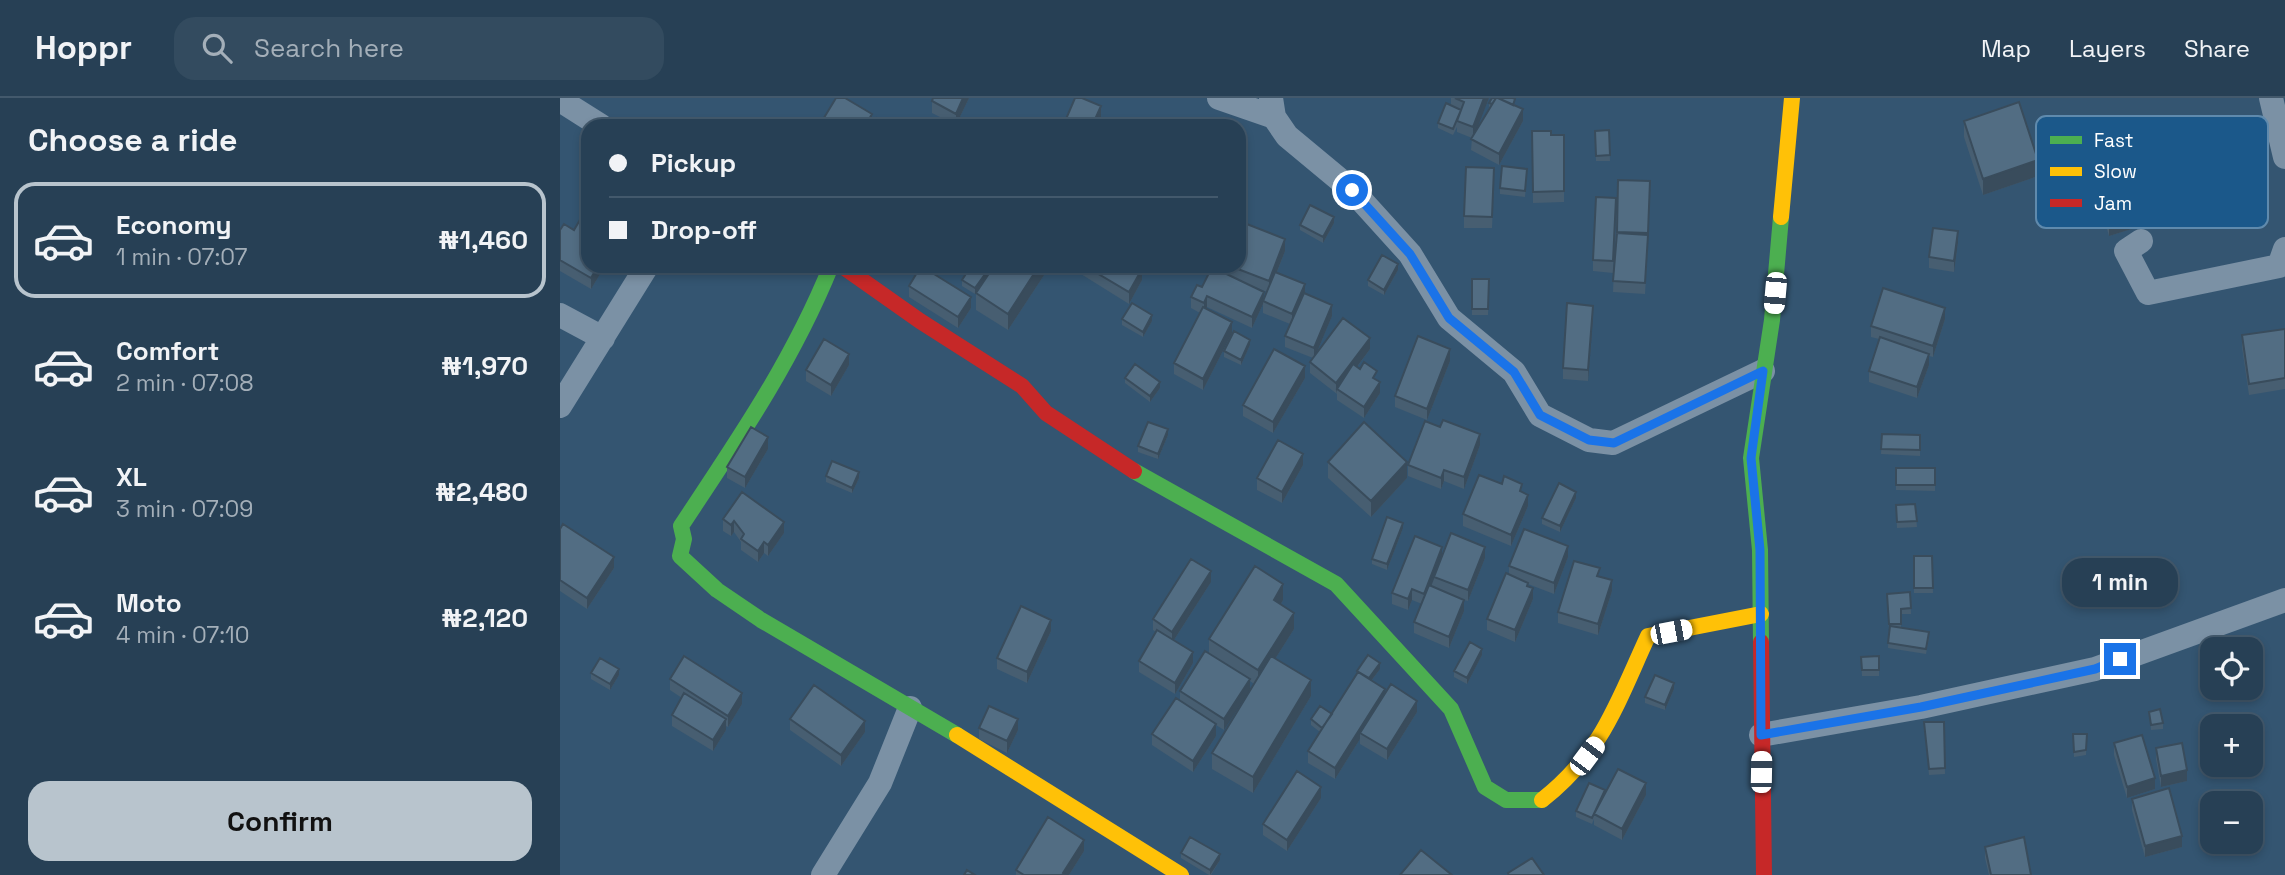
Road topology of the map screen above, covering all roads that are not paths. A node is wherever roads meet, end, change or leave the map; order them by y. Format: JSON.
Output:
{"nodes":[{"id":1,"x":1219,"y":98,"type":"edge"},
{"id":2,"x":1793,"y":98,"type":"edge"},
{"id":3,"x":2270,"y":98,"type":"edge"},
{"id":4,"x":560,"y":100,"type":"edge"},
{"id":5,"x":1272,"y":108,"type":"edge"},
{"id":6,"x":590,"y":119,"type":"edge"},
{"id":7,"x":2285,"y":157,"type":"edge"},
{"id":8,"x":2141,"y":241,"type":"dead end"},
{"id":9,"x":2283,"y":265,"type":"edge"},
{"id":10,"x":644,"y":273,"type":"edge"},
{"id":11,"x":828,"y":273,"type":"edge"},
{"id":12,"x":852,"y":273,"type":"edge"},
{"id":13,"x":560,"y":314,"type":"edge"},
{"id":14,"x":603,"y":338,"type":"junction"},
{"id":15,"x":1763,"y":371,"type":"junction"},
{"id":16,"x":560,"y":406,"type":"edge"},
{"id":17,"x":2285,"y":600,"type":"edge"},
{"id":18,"x":1762,"y":614,"type":"junction"},
{"id":19,"x":911,"y":708,"type":"junction"},
{"id":20,"x":1761,"y":735,"type":"junction"},
{"id":21,"x":823,"y":875,"type":"edge"},
{"id":22,"x":1181,"y":875,"type":"edge"},
{"id":23,"x":1764,"y":875,"type":"edge"}],
"edges":[{"from":1,"to":5,"type":"street"},
{"from":2,"to":15,"type":"street"},
{"from":3,"to":7,"type":"street"},
{"from":4,"to":6,"type":"street"},
{"from":5,"to":15,"type":"street"},
{"from":8,"to":9,"type":"street"},
{"from":10,"to":14,"type":"street"},
{"from":11,"to":19,"type":"street"},
{"from":12,"to":18,"type":"street"},
{"from":13,"to":14,"type":"street"},
{"from":14,"to":16,"type":"street"},
{"from":15,"to":18,"type":"street"},
{"from":17,"to":20,"type":"street"},
{"from":18,"to":20,"type":"street"},
{"from":19,"to":21,"type":"street"},
{"from":19,"to":22,"type":"street"},
{"from":20,"to":23,"type":"street"}]}
